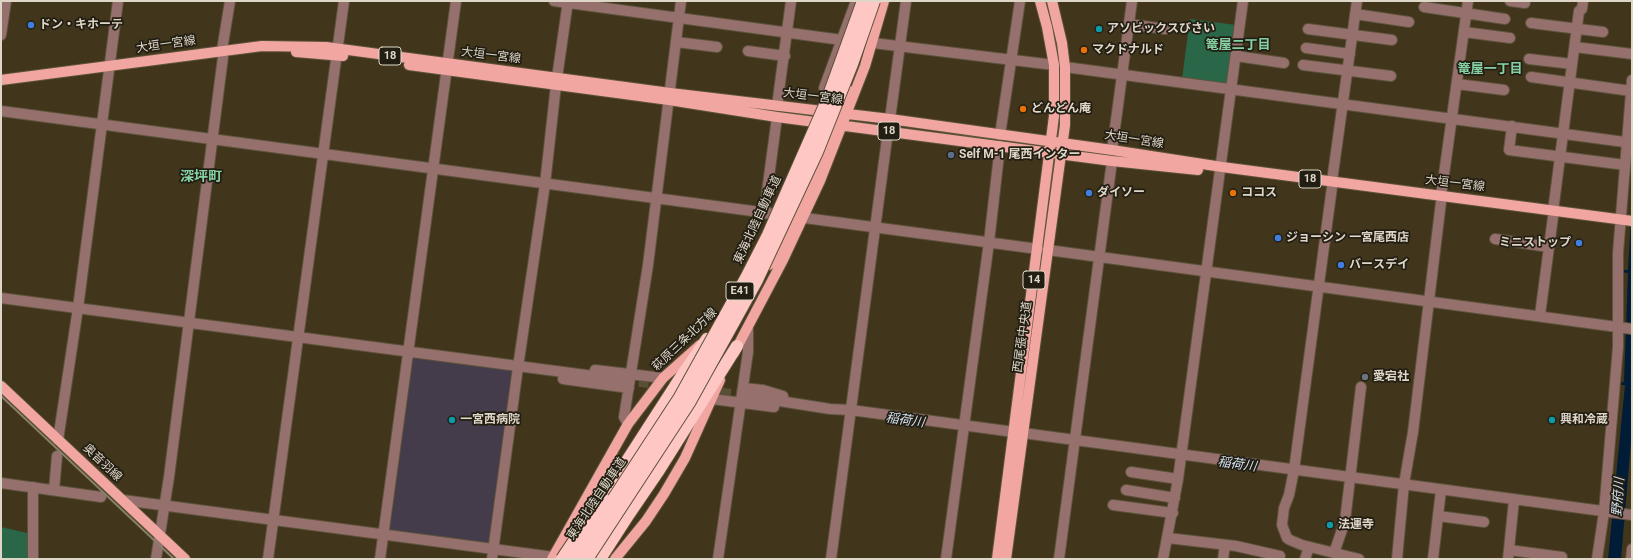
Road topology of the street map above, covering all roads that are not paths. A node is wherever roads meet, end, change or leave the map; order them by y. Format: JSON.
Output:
{"nodes":[{"id":1,"x":6,"y":1,"type":"edge"},
{"id":2,"x":118,"y":1,"type":"edge"},
{"id":3,"x":230,"y":1,"type":"edge"},
{"id":4,"x":344,"y":1,"type":"edge"},
{"id":5,"x":456,"y":1,"type":"edge"},
{"id":6,"x":554,"y":1,"type":"edge"},
{"id":7,"x":681,"y":1,"type":"edge"},
{"id":8,"x":791,"y":1,"type":"edge"},
{"id":9,"x":884,"y":1,"type":"edge"},
{"id":10,"x":906,"y":1,"type":"edge"},
{"id":11,"x":1020,"y":1,"type":"edge"},
{"id":12,"x":1040,"y":1,"type":"edge"},
{"id":13,"x":1052,"y":1,"type":"edge"},
{"id":14,"x":1132,"y":1,"type":"edge"},
{"id":15,"x":1243,"y":1,"type":"edge"},
{"id":16,"x":1357,"y":1,"type":"edge"},
{"id":17,"x":1468,"y":1,"type":"edge"},
{"id":18,"x":1510,"y":1,"type":"edge"},
{"id":19,"x":1583,"y":1,"type":"edge"},
{"id":20,"x":568,"y":2,"type":"edge"},
{"id":21,"x":858,"y":2,"type":"edge"},
{"id":22,"x":1525,"y":3,"type":"dead end"},
{"id":23,"x":875,"y":4,"type":"edge"},
{"id":24,"x":1424,"y":7,"type":"dead end"},
{"id":25,"x":1355,"y":14,"type":"junction"},
{"id":26,"x":1466,"y":14,"type":"junction"},
{"id":27,"x":679,"y":18,"type":"junction"},
{"id":28,"x":1505,"y":19,"type":"dead end"},
{"id":29,"x":1409,"y":22,"type":"dead end"},
{"id":30,"x":1531,"y":22,"type":"dead end"},
{"id":31,"x":1129,"y":24,"type":"junction"},
{"id":32,"x":1577,"y":28,"type":"junction"},
{"id":33,"x":1165,"y":29,"type":"dead end"},
{"id":34,"x":1308,"y":29,"type":"dead end"},
{"id":35,"x":1464,"y":32,"type":"junction"},
{"id":36,"x":1603,"y":32,"type":"dead end"},
{"id":37,"x":787,"y":33,"type":"junction"},
{"id":38,"x":1,"y":35,"type":"edge"},
{"id":39,"x":1352,"y":35,"type":"junction"},
{"id":40,"x":1510,"y":38,"type":"dead end"},
{"id":41,"x":842,"y":40,"type":"junction"},
{"id":42,"x":1392,"y":40,"type":"dead end"},
{"id":43,"x":676,"y":42,"type":"junction"},
{"id":44,"x":873,"y":43,"type":"junction"},
{"id":45,"x":900,"y":46,"type":"junction"},
{"id":46,"x":717,"y":47,"type":"dead end"},
{"id":47,"x":1575,"y":47,"type":"junction"},
{"id":48,"x":1306,"y":48,"type":"dead end"},
{"id":49,"x":748,"y":51,"type":"dead end"},
{"id":50,"x":336,"y":52,"type":"junction"},
{"id":51,"x":223,"y":53,"type":"junction"},
{"id":52,"x":1350,"y":54,"type":"junction"},
{"id":53,"x":1632,"y":54,"type":"edge"},
{"id":54,"x":785,"y":56,"type":"junction"},
{"id":55,"x":1236,"y":56,"type":"junction"},
{"id":56,"x":1529,"y":59,"type":"dead end"},
{"id":57,"x":1011,"y":61,"type":"junction"},
{"id":58,"x":1284,"y":63,"type":"dead end"},
{"id":59,"x":1572,"y":64,"type":"junction"},
{"id":60,"x":1054,"y":65,"type":"junction"},
{"id":61,"x":1303,"y":65,"type":"dead end"},
{"id":62,"x":447,"y":67,"type":"junction"},
{"id":63,"x":1065,"y":67,"type":"junction"},
{"id":64,"x":109,"y":69,"type":"junction"},
{"id":65,"x":1348,"y":71,"type":"junction"},
{"id":66,"x":1122,"y":74,"type":"junction"},
{"id":67,"x":1390,"y":76,"type":"dead end"},
{"id":68,"x":1531,"y":77,"type":"dead end"},
{"id":69,"x":1,"y":80,"type":"edge"},
{"id":70,"x":1632,"y":80,"type":"edge"},
{"id":71,"x":557,"y":81,"type":"junction"},
{"id":72,"x":1570,"y":83,"type":"junction"},
{"id":73,"x":1457,"y":84,"type":"junction"},
{"id":74,"x":1,"y":86,"type":"edge"},
{"id":75,"x":824,"y":88,"type":"dead end"},
{"id":76,"x":1232,"y":89,"type":"junction"},
{"id":77,"x":1504,"y":90,"type":"dead end"},
{"id":78,"x":1631,"y":92,"type":"junction"},
{"id":79,"x":669,"y":96,"type":"junction"},
{"id":80,"x":1343,"y":104,"type":"junction"},
{"id":81,"x":777,"y":106,"type":"junction"},
{"id":82,"x":1,"y":112,"type":"edge"},
{"id":83,"x":843,"y":114,"type":"junction"},
{"id":84,"x":777,"y":117,"type":"junction"},
{"id":85,"x":890,"y":119,"type":"junction"},
{"id":86,"x":1452,"y":119,"type":"junction"},
{"id":87,"x":102,"y":124,"type":"junction"},
{"id":88,"x":839,"y":125,"type":"junction"},
{"id":89,"x":1512,"y":126,"type":"junction"},
{"id":90,"x":888,"y":131,"type":"junction"},
{"id":91,"x":1564,"y":133,"type":"junction"},
{"id":92,"x":1000,"y":135,"type":"junction"},
{"id":93,"x":212,"y":139,"type":"junction"},
{"id":94,"x":1051,"y":141,"type":"junction"},
{"id":95,"x":1063,"y":143,"type":"junction"},
{"id":96,"x":1629,"y":143,"type":"edge"},
{"id":97,"x":1000,"y":146,"type":"junction"},
{"id":98,"x":1112,"y":150,"type":"junction"},
{"id":99,"x":1049,"y":152,"type":"junction"},
{"id":100,"x":1061,"y":153,"type":"junction"},
{"id":101,"x":323,"y":155,"type":"junction"},
{"id":102,"x":1561,"y":156,"type":"junction"},
{"id":103,"x":1112,"y":161,"type":"junction"},
{"id":104,"x":1625,"y":165,"type":"junction"},
{"id":105,"x":434,"y":169,"type":"junction"},
{"id":106,"x":1222,"y":169,"type":"junction"},
{"id":107,"x":544,"y":184,"type":"junction"},
{"id":108,"x":1332,"y":184,"type":"junction"},
{"id":109,"x":655,"y":199,"type":"junction"},
{"id":110,"x":1441,"y":199,"type":"junction"},
{"id":111,"x":764,"y":214,"type":"junction"},
{"id":112,"x":1553,"y":214,"type":"junction"},
{"id":113,"x":799,"y":218,"type":"junction"},
{"id":114,"x":1632,"y":221,"type":"edge"},
{"id":115,"x":1620,"y":223,"type":"junction"},
{"id":116,"x":1632,"y":228,"type":"edge"},
{"id":117,"x":876,"y":229,"type":"junction"},
{"id":118,"x":1495,"y":239,"type":"dead end"},
{"id":119,"x":989,"y":242,"type":"junction"},
{"id":120,"x":1549,"y":247,"type":"junction"},
{"id":121,"x":1042,"y":250,"type":"junction"},
{"id":122,"x":1098,"y":257,"type":"junction"},
{"id":123,"x":1207,"y":271,"type":"junction"},
{"id":124,"x":1318,"y":286,"type":"junction"},
{"id":125,"x":1,"y":298,"type":"edge"},
{"id":126,"x":1428,"y":300,"type":"junction"},
{"id":127,"x":78,"y":308,"type":"junction"},
{"id":128,"x":1540,"y":316,"type":"junction"},
{"id":129,"x":189,"y":323,"type":"junction"},
{"id":130,"x":1618,"y":326,"type":"junction"},
{"id":131,"x":748,"y":328,"type":"junction"},
{"id":132,"x":1632,"y":328,"type":"edge"},
{"id":133,"x":300,"y":337,"type":"junction"},
{"id":134,"x":709,"y":337,"type":"junction"},
{"id":135,"x":737,"y":346,"type":"junction"},
{"id":136,"x":408,"y":352,"type":"junction"},
{"id":137,"x":518,"y":367,"type":"junction"},
{"id":138,"x":663,"y":378,"type":"junction"},
{"id":139,"x":628,"y":380,"type":"junction"},
{"id":140,"x":1,"y":386,"type":"edge"},
{"id":141,"x":1361,"y":387,"type":"dead end"},
{"id":142,"x":744,"y":395,"type":"junction"},
{"id":143,"x":712,"y":399,"type":"junction"},
{"id":144,"x":851,"y":410,"type":"junction"},
{"id":145,"x":628,"y":424,"type":"junction"},
{"id":146,"x":964,"y":425,"type":"junction"},
{"id":147,"x":1018,"y":432,"type":"junction"},
{"id":148,"x":58,"y":440,"type":"junction"},
{"id":149,"x":1074,"y":440,"type":"junction"},
{"id":150,"x":1181,"y":454,"type":"junction"},
{"id":151,"x":58,"y":456,"type":"dead end"},
{"id":152,"x":1294,"y":470,"type":"junction"},
{"id":153,"x":1131,"y":472,"type":"dead end"},
{"id":154,"x":1352,"y":477,"type":"junction"},
{"id":155,"x":1178,"y":479,"type":"junction"},
{"id":156,"x":1,"y":483,"type":"edge"},
{"id":157,"x":1404,"y":484,"type":"junction"},
{"id":158,"x":33,"y":487,"type":"junction"},
{"id":159,"x":54,"y":490,"type":"junction"},
{"id":160,"x":1126,"y":490,"type":"dead end"},
{"id":161,"x":1441,"y":490,"type":"junction"},
{"id":162,"x":101,"y":496,"type":"dead end"},
{"id":163,"x":1176,"y":498,"type":"junction"},
{"id":164,"x":123,"y":500,"type":"junction"},
{"id":165,"x":1514,"y":500,"type":"junction"},
{"id":166,"x":164,"y":505,"type":"junction"},
{"id":167,"x":1113,"y":505,"type":"dead end"},
{"id":168,"x":1605,"y":512,"type":"junction"},
{"id":169,"x":1173,"y":513,"type":"junction"},
{"id":170,"x":1438,"y":516,"type":"junction"},
{"id":171,"x":1632,"y":516,"type":"edge"},
{"id":172,"x":274,"y":520,"type":"junction"},
{"id":173,"x":1484,"y":522,"type":"dead end"},
{"id":174,"x":159,"y":534,"type":"junction"},
{"id":175,"x":384,"y":534,"type":"junction"},
{"id":176,"x":1168,"y":538,"type":"junction"},
{"id":177,"x":1287,"y":538,"type":"junction"},
{"id":178,"x":1225,"y":545,"type":"junction"},
{"id":179,"x":1309,"y":547,"type":"junction"},
{"id":180,"x":1632,"y":549,"type":"edge"},
{"id":181,"x":493,"y":554,"type":"edge"},
{"id":182,"x":1246,"y":554,"type":"edge"},
{"id":183,"x":1508,"y":554,"type":"edge"},
{"id":184,"x":1339,"y":556,"type":"edge"},
{"id":185,"x":1279,"y":557,"type":"edge"},
{"id":186,"x":1562,"y":557,"type":"dead end"},
{"id":187,"x":556,"y":558,"type":"edge"},
{"id":188,"x":33,"y":559,"type":"edge"},
{"id":189,"x":156,"y":559,"type":"edge"},
{"id":190,"x":185,"y":559,"type":"edge"},
{"id":191,"x":268,"y":559,"type":"edge"},
{"id":192,"x":380,"y":559,"type":"edge"},
{"id":193,"x":567,"y":559,"type":"edge"},
{"id":194,"x":574,"y":559,"type":"edge"},
{"id":195,"x":587,"y":559,"type":"edge"},
{"id":196,"x":600,"y":559,"type":"edge"},
{"id":197,"x":615,"y":559,"type":"edge"},
{"id":198,"x":718,"y":559,"type":"edge"},
{"id":199,"x":830,"y":559,"type":"edge"},
{"id":200,"x":946,"y":559,"type":"edge"},
{"id":201,"x":997,"y":559,"type":"edge"},
{"id":202,"x":1006,"y":559,"type":"edge"},
{"id":203,"x":1059,"y":559,"type":"edge"},
{"id":204,"x":1163,"y":559,"type":"edge"},
{"id":205,"x":1223,"y":559,"type":"edge"},
{"id":206,"x":1305,"y":559,"type":"edge"},
{"id":207,"x":1359,"y":559,"type":"edge"},
{"id":208,"x":1397,"y":559,"type":"edge"},
{"id":209,"x":1433,"y":559,"type":"edge"},
{"id":210,"x":1597,"y":559,"type":"edge"},
{"id":211,"x":1631,"y":559,"type":"edge"}],
"edges":[{"from":1,"to":38,"type":"street"},
{"from":2,"to":64,"type":"street"},
{"from":3,"to":51,"type":"street"},
{"from":4,"to":50,"type":"street"},
{"from":5,"to":62,"type":"street"},
{"from":6,"to":20,"type":"street"},
{"from":7,"to":27,"type":"street"},
{"from":8,"to":37,"type":"street"},
{"from":9,"to":44,"type":"main road","name":"萩原三条北方線"},
{"from":10,"to":45,"type":"street"},
{"from":11,"to":57,"type":"street"},
{"from":12,"to":60,"type":"main road","name":"西尾張中央道","number":"14"},
{"from":13,"to":63,"type":"main road","name":"西尾張中央道","number":"14"},
{"from":14,"to":31,"type":"street"},
{"from":15,"to":55,"type":"street"},
{"from":16,"to":25,"type":"street"},
{"from":17,"to":26,"type":"street"},
{"from":18,"to":22,"type":"street"},
{"from":19,"to":32,"type":"street"},
{"from":20,"to":27,"type":"street"},
{"from":20,"to":71,"type":"street"},
{"from":21,"to":23,"type":"street"},
{"from":21,"to":41,"type":"street"},
{"from":21,"to":194,"type":"highway","name":"東海北陸自動車道","number":"E41","bridge":true},
{"from":23,"to":83,"type":"main road","name":"萩原三条北方線"},
{"from":23,"to":195,"type":"highway","name":"東海北陸自動車道","number":"E41","bridge":true},
{"from":24,"to":26,"type":"street"},
{"from":25,"to":29,"type":"street"},
{"from":25,"to":39,"type":"street"},
{"from":26,"to":28,"type":"street"},
{"from":26,"to":35,"type":"street"},
{"from":27,"to":37,"type":"street"},
{"from":27,"to":43,"type":"street"},
{"from":30,"to":32,"type":"street"},
{"from":31,"to":33,"type":"street"},
{"from":31,"to":66,"type":"street"},
{"from":32,"to":36,"type":"street"},
{"from":32,"to":47,"type":"street"},
{"from":34,"to":39,"type":"street"},
{"from":35,"to":40,"type":"street"},
{"from":35,"to":73,"type":"street"},
{"from":37,"to":41,"type":"street"},
{"from":37,"to":54,"type":"street"},
{"from":39,"to":42,"type":"street"},
{"from":39,"to":52,"type":"street"},
{"from":41,"to":75,"type":"street"},
{"from":43,"to":46,"type":"street"},
{"from":43,"to":79,"type":"street"},
{"from":44,"to":45,"type":"street"},
{"from":44,"to":83,"type":"main road","name":"萩原三条北方線"},
{"from":45,"to":57,"type":"street"},
{"from":45,"to":85,"type":"street"},
{"from":47,"to":53,"type":"street"},
{"from":47,"to":59,"type":"street"},
{"from":48,"to":52,"type":"street"},
{"from":49,"to":54,"type":"street"},
{"from":50,"to":51,"type":"main road","name":"大垣一宮線","number":"18"},
{"from":50,"to":62,"type":"main road","name":"大垣一宮線","number":"18"},
{"from":50,"to":101,"type":"street"},
{"from":51,"to":64,"type":"main road","name":"大垣一宮線","number":"18"},
{"from":51,"to":93,"type":"street"},
{"from":52,"to":65,"type":"street"},
{"from":54,"to":81,"type":"street"},
{"from":55,"to":58,"type":"street"},
{"from":55,"to":76,"type":"street"},
{"from":56,"to":59,"type":"street"},
{"from":57,"to":60,"type":"street"},
{"from":57,"to":92,"type":"street"},
{"from":59,"to":72,"type":"street"},
{"from":60,"to":94,"type":"main road","name":"西尾張中央道","number":"14"},
{"from":61,"to":65,"type":"street"},
{"from":62,"to":71,"type":"main road","name":"大垣一宮線","number":"18"},
{"from":62,"to":105,"type":"street"},
{"from":63,"to":66,"type":"street"},
{"from":63,"to":95,"type":"main road","name":"西尾張中央道","number":"14"},
{"from":64,"to":69,"type":"main road","name":"大垣一宮線","number":"18"},
{"from":64,"to":74,"type":"main road","name":"大垣一宮線","number":"18"},
{"from":64,"to":87,"type":"street"},
{"from":65,"to":67,"type":"street"},
{"from":65,"to":80,"type":"street"},
{"from":66,"to":76,"type":"street"},
{"from":66,"to":98,"type":"street"},
{"from":68,"to":72,"type":"street"},
{"from":70,"to":78,"type":"street"},
{"from":71,"to":79,"type":"main road","name":"大垣一宮線","number":"18"},
{"from":71,"to":107,"type":"street"},
{"from":72,"to":78,"type":"street"},
{"from":72,"to":91,"type":"street"},
{"from":73,"to":77,"type":"street"},
{"from":73,"to":86,"type":"street"},
{"from":76,"to":80,"type":"street"},
{"from":76,"to":106,"type":"street"},
{"from":78,"to":96,"type":"street"},
{"from":79,"to":81,"type":"main road","name":"大垣一宮線","number":"18"},
{"from":79,"to":84,"type":"main road","name":"大垣一宮線","number":"18"},
{"from":79,"to":109,"type":"street"},
{"from":80,"to":86,"type":"street"},
{"from":80,"to":108,"type":"street"},
{"from":81,"to":83,"type":"main road","name":"大垣一宮線","number":"18"},
{"from":82,"to":87,"type":"street"},
{"from":83,"to":85,"type":"main road","name":"大垣一宮線","number":"18"},
{"from":83,"to":88,"type":"main road","name":"萩原三条北方線"},
{"from":84,"to":88,"type":"main road","name":"大垣一宮線","number":"18"},
{"from":84,"to":111,"type":"street"},
{"from":85,"to":92,"type":"main road","name":"大垣一宮線","number":"18"},
{"from":86,"to":89,"type":"street"},
{"from":86,"to":110,"type":"street"},
{"from":87,"to":93,"type":"street"},
{"from":87,"to":127,"type":"street"},
{"from":88,"to":90,"type":"main road","name":"大垣一宮線","number":"18"},
{"from":88,"to":113,"type":"main road","name":"萩原三条北方線"},
{"from":89,"to":91,"type":"street"},
{"from":89,"to":102,"type":"street"},
{"from":90,"to":97,"type":"main road","name":"大垣一宮線","number":"18"},
{"from":90,"to":117,"type":"street"},
{"from":91,"to":96,"type":"street"},
{"from":91,"to":102,"type":"street"},
{"from":92,"to":94,"type":"main road","name":"大垣一宮線","number":"18"},
{"from":93,"to":101,"type":"street"},
{"from":93,"to":129,"type":"street"},
{"from":94,"to":95,"type":"main road","name":"大垣一宮線","number":"18"},
{"from":94,"to":99,"type":"main road","name":"西尾張中央道","number":"14"},
{"from":95,"to":98,"type":"main road","name":"大垣一宮線","number":"18"},
{"from":95,"to":100,"type":"main road","name":"西尾張中央道","number":"14"},
{"from":96,"to":104,"type":"street"},
{"from":97,"to":99,"type":"main road","name":"大垣一宮線","number":"18"},
{"from":97,"to":119,"type":"street"},
{"from":98,"to":106,"type":"main road","name":"大垣一宮線","number":"18"},
{"from":99,"to":100,"type":"main road","name":"大垣一宮線","number":"18"},
{"from":99,"to":121,"type":"main road","name":"西尾張中央道","number":"14"},
{"from":100,"to":103,"type":"main road","name":"大垣一宮線","number":"18"},
{"from":100,"to":121,"type":"main road","name":"西尾張中央道","number":"14"},
{"from":101,"to":105,"type":"street"},
{"from":101,"to":133,"type":"street"},
{"from":102,"to":104,"type":"street"},
{"from":102,"to":112,"type":"street"},
{"from":103,"to":106,"type":"main road","name":"大垣一宮線","number":"18"},
{"from":103,"to":122,"type":"street"},
{"from":104,"to":115,"type":"street"},
{"from":105,"to":107,"type":"street"},
{"from":105,"to":136,"type":"street"},
{"from":106,"to":108,"type":"main road","name":"大垣一宮線","number":"18"},
{"from":106,"to":123,"type":"street"},
{"from":107,"to":109,"type":"street"},
{"from":107,"to":137,"type":"street"},
{"from":108,"to":110,"type":"main road","name":"大垣一宮線","number":"18"},
{"from":108,"to":124,"type":"street"},
{"from":109,"to":111,"type":"street"},
{"from":109,"to":139,"type":"street"},
{"from":110,"to":112,"type":"main road","name":"大垣一宮線","number":"18"},
{"from":110,"to":126,"type":"street"},
{"from":111,"to":113,"type":"street"},
{"from":112,"to":115,"type":"main road","name":"大垣一宮線","number":"18"},
{"from":112,"to":120,"type":"street"},
{"from":113,"to":117,"type":"street"},
{"from":113,"to":131,"type":"main road","name":"萩原三条北方線"},
{"from":113,"to":134,"type":"main road","name":"萩原三条北方線"},
{"from":114,"to":115,"type":"main road","number":"18"},
{"from":115,"to":116,"type":"main road","number":"18"},
{"from":115,"to":130,"type":"street"},
{"from":117,"to":119,"type":"street"},
{"from":117,"to":144,"type":"street"},
{"from":118,"to":120,"type":"street"},
{"from":119,"to":121,"type":"street"},
{"from":119,"to":146,"type":"street"},
{"from":120,"to":128,"type":"street"},
{"from":121,"to":122,"type":"street"},
{"from":121,"to":147,"type":"main road","name":"西尾張中央道","number":"14"},
{"from":122,"to":123,"type":"street"},
{"from":122,"to":149,"type":"street"},
{"from":123,"to":124,"type":"street"},
{"from":123,"to":150,"type":"street"},
{"from":124,"to":126,"type":"street"},
{"from":124,"to":152,"type":"street"},
{"from":125,"to":127,"type":"street"},
{"from":126,"to":128,"type":"street"},
{"from":126,"to":157,"type":"street"},
{"from":127,"to":129,"type":"street"},
{"from":127,"to":148,"type":"street"},
{"from":128,"to":130,"type":"street"},
{"from":129,"to":133,"type":"street"},
{"from":129,"to":166,"type":"street"},
{"from":130,"to":132,"type":"street"},
{"from":130,"to":168,"type":"street"},
{"from":131,"to":135,"type":"main road","name":"萩原三条北方線"},
{"from":131,"to":142,"type":"street"},
{"from":133,"to":136,"type":"street"},
{"from":133,"to":172,"type":"street"},
{"from":134,"to":138,"type":"main road","name":"萩原三条北方線"},
{"from":134,"to":187,"type":"highway","bridge":true},
{"from":135,"to":143,"type":"main road","name":"萩原三条北方線"},
{"from":135,"to":196,"type":"highway"},
{"from":136,"to":137,"type":"street"},
{"from":136,"to":175,"type":"street"},
{"from":137,"to":139,"type":"street"},
{"from":137,"to":139,"type":"street"},
{"from":137,"to":181,"type":"street"},
{"from":138,"to":139,"type":"street"},
{"from":138,"to":145,"type":"main road","name":"萩原三条北方線"},
{"from":139,"to":145,"type":"street"},
{"from":140,"to":148,"type":"main road","name":"奥音羽線"},
{"from":141,"to":154,"type":"street"},
{"from":142,"to":143,"type":"street"},
{"from":142,"to":144,"type":"street"},
{"from":142,"to":144,"type":"street"},
{"from":142,"to":198,"type":"street"},
{"from":143,"to":197,"type":"main road","name":"萩原三条北方線"},
{"from":144,"to":146,"type":"street"},
{"from":144,"to":199,"type":"street"},
{"from":145,"to":187,"type":"main road","name":"萩原三条北方線"},
{"from":146,"to":147,"type":"street"},
{"from":146,"to":200,"type":"street"},
{"from":147,"to":149,"type":"street"},
{"from":147,"to":201,"type":"main road","name":"西尾張中央道","number":"14"},
{"from":147,"to":202,"type":"main road","name":"西尾張中央道","number":"14"},
{"from":148,"to":164,"type":"main road","name":"奥音羽線"},
{"from":149,"to":150,"type":"street"},
{"from":149,"to":203,"type":"street"},
{"from":150,"to":152,"type":"street"},
{"from":150,"to":155,"type":"street"},
{"from":151,"to":159,"type":"street"},
{"from":152,"to":154,"type":"street"},
{"from":152,"to":177,"type":"street"},
{"from":153,"to":155,"type":"street"},
{"from":154,"to":157,"type":"street"},
{"from":154,"to":184,"type":"street"},
{"from":155,"to":163,"type":"street"},
{"from":156,"to":158,"type":"street"},
{"from":157,"to":161,"type":"street"},
{"from":157,"to":208,"type":"street"},
{"from":158,"to":159,"type":"street"},
{"from":158,"to":188,"type":"street"},
{"from":159,"to":162,"type":"street"},
{"from":160,"to":163,"type":"street"},
{"from":161,"to":165,"type":"street"},
{"from":161,"to":170,"type":"street"},
{"from":163,"to":169,"type":"street"},
{"from":164,"to":166,"type":"street"},
{"from":164,"to":174,"type":"main road","name":"奥音羽線"},
{"from":165,"to":168,"type":"street"},
{"from":165,"to":183,"type":"street"},
{"from":166,"to":172,"type":"street"},
{"from":166,"to":174,"type":"street"},
{"from":167,"to":169,"type":"street"},
{"from":168,"to":171,"type":"street"},
{"from":168,"to":210,"type":"street"},
{"from":169,"to":176,"type":"street"},
{"from":170,"to":173,"type":"street"},
{"from":170,"to":209,"type":"street"},
{"from":172,"to":175,"type":"street"},
{"from":172,"to":191,"type":"street"},
{"from":174,"to":189,"type":"street"},
{"from":174,"to":190,"type":"main road","name":"奥音羽線"},
{"from":175,"to":181,"type":"street"},
{"from":175,"to":192,"type":"street"},
{"from":176,"to":178,"type":"street"},
{"from":176,"to":204,"type":"street"},
{"from":177,"to":179,"type":"street"},
{"from":177,"to":185,"type":"street"},
{"from":178,"to":182,"type":"street"},
{"from":178,"to":205,"type":"street"},
{"from":179,"to":184,"type":"street"},
{"from":179,"to":206,"type":"street"},
{"from":180,"to":211,"type":"street"},
{"from":181,"to":187,"type":"street"},
{"from":182,"to":185,"type":"street"},
{"from":183,"to":186,"type":"street"},
{"from":184,"to":207,"type":"street"},
{"from":187,"to":193,"type":"street"}]}
